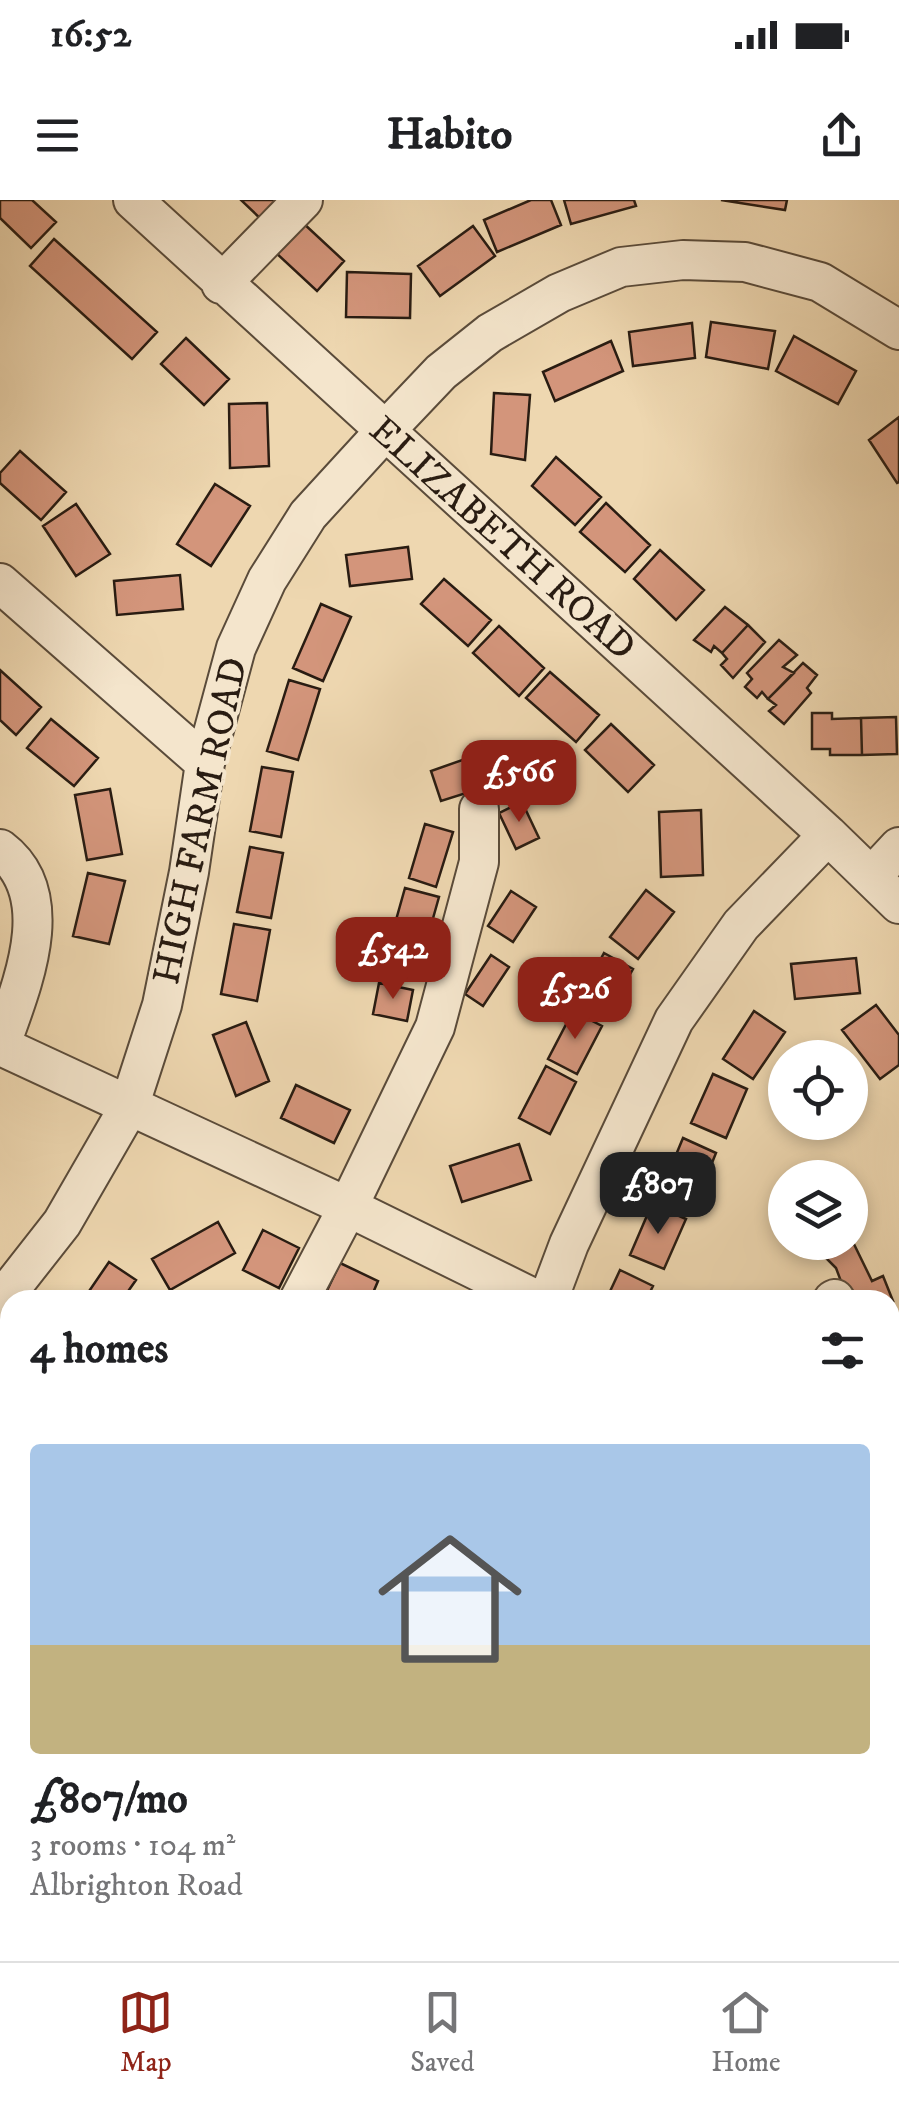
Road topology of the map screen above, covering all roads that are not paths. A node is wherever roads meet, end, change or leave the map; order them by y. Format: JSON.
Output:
{"nodes":[{"id":1,"x":133,"y":200,"type":"edge"},
{"id":2,"x":304,"y":200,"type":"edge"},
{"id":3,"x":221,"y":284,"type":"junction"},
{"id":4,"x":894,"y":313,"type":"edge"},
{"id":5,"x":384,"y":432,"type":"junction"},
{"id":6,"x":0,"y":583,"type":"edge"},
{"id":7,"x":206,"y":763,"type":"junction"},
{"id":8,"x":479,"y":809,"type":"dead end"},
{"id":9,"x":828,"y":835,"type":"junction"},
{"id":10,"x":899,"y":847,"type":"edge"},
{"id":11,"x":0,"y":849,"type":"edge"},
{"id":12,"x":872,"y":876,"type":"junction"},
{"id":13,"x":899,"y":904,"type":"edge"},
{"id":14,"x":0,"y":1046,"type":"edge"},
{"id":15,"x":129,"y":1107,"type":"junction"},
{"id":16,"x":348,"y":1207,"type":"junction"},
{"id":17,"x":9,"y":1290,"type":"edge"},
{"id":18,"x":304,"y":1290,"type":"edge"},
{"id":19,"x":517,"y":1290,"type":"edge"},
{"id":20,"x":552,"y":1290,"type":"edge"}],
"edges":[{"from":1,"to":3,"type":"street","name":"ELIZABETH ROAD"},
{"from":2,"to":3,"type":"street"},
{"from":3,"to":5,"type":"street","name":"ELIZABETH ROAD"},
{"from":4,"to":5,"type":"street","name":"HIGH FARM ROAD"},
{"from":5,"to":7,"type":"street","name":"HIGH FARM ROAD"},
{"from":5,"to":9,"type":"street","name":"ELIZABETH ROAD"},
{"from":6,"to":7,"type":"street"},
{"from":7,"to":15,"type":"street","name":"HIGH FARM ROAD"},
{"from":8,"to":16,"type":"street"},
{"from":9,"to":12,"type":"street","name":"ELIZABETH ROAD"},
{"from":9,"to":20,"type":"street"},
{"from":10,"to":12,"type":"street"},
{"from":11,"to":14,"type":"street"},
{"from":12,"to":13,"type":"street","name":"ELIZABETH ROAD"},
{"from":14,"to":15,"type":"street"},
{"from":15,"to":16,"type":"street"},
{"from":15,"to":17,"type":"street","name":"HIGH FARM ROAD"},
{"from":16,"to":18,"type":"street"},
{"from":16,"to":19,"type":"street"}]}
